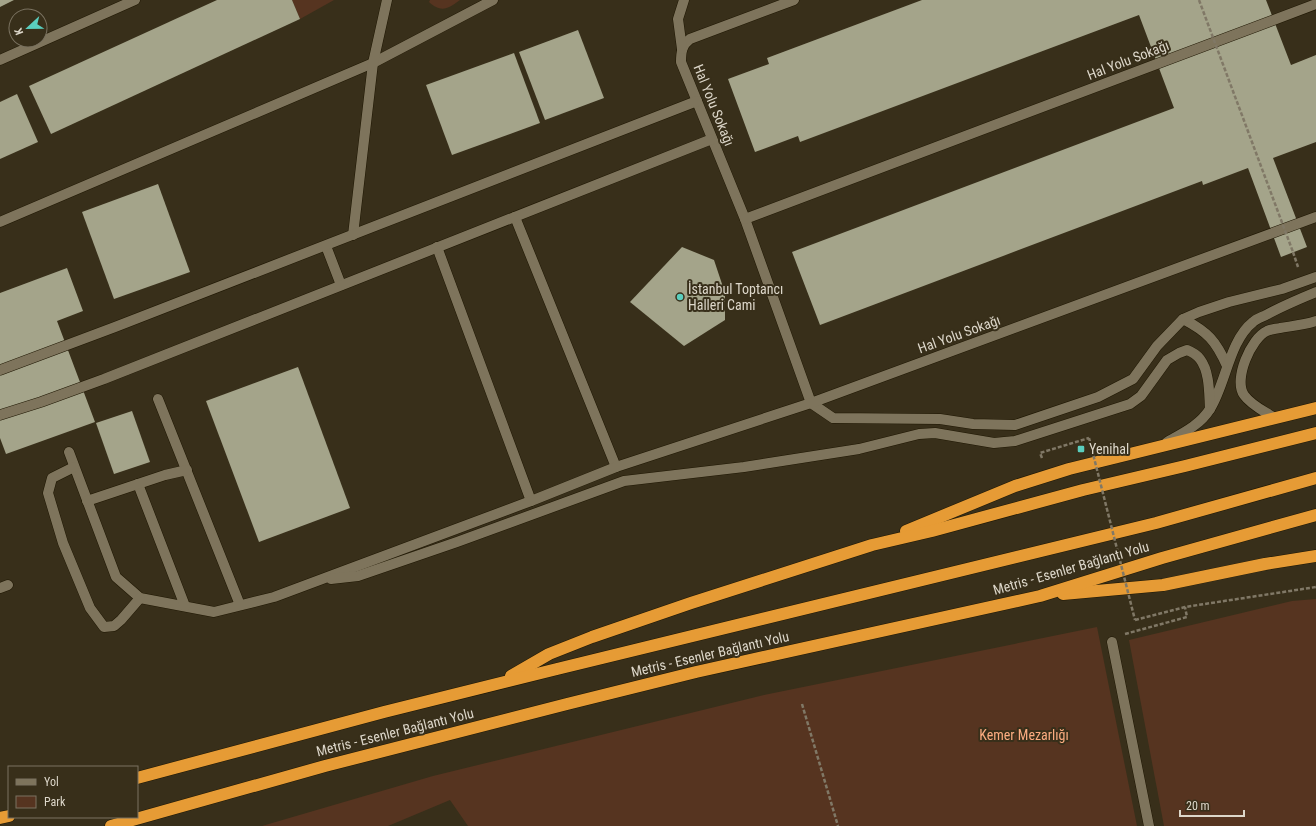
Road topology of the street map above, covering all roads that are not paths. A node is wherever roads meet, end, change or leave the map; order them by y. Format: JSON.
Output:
{"nodes":[{"id":1,"x":135,"y":0,"type":"edge"},
{"id":2,"x":387,"y":0,"type":"edge"},
{"id":3,"x":493,"y":0,"type":"edge"},
{"id":4,"x":684,"y":0,"type":"edge"},
{"id":5,"x":794,"y":0,"type":"edge"},
{"id":6,"x":1316,"y":4,"type":"edge"},
{"id":7,"x":682,"y":48,"type":"junction"},
{"id":8,"x":0,"y":60,"type":"edge"},
{"id":9,"x":373,"y":63,"type":"junction"},
{"id":10,"x":697,"y":101,"type":"junction"},
{"id":11,"x":712,"y":139,"type":"junction"},
{"id":12,"x":515,"y":217,"type":"junction"},
{"id":13,"x":1316,"y":217,"type":"edge"},
{"id":14,"x":745,"y":219,"type":"junction"},
{"id":15,"x":0,"y":222,"type":"edge"},
{"id":16,"x":353,"y":235,"type":"junction"},
{"id":17,"x":326,"y":246,"type":"junction"},
{"id":18,"x":437,"y":247,"type":"junction"},
{"id":19,"x":1316,"y":277,"type":"edge"},
{"id":20,"x":341,"y":285,"type":"junction"},
{"id":21,"x":1316,"y":292,"type":"edge"},
{"id":22,"x":1183,"y":319,"type":"junction"},
{"id":23,"x":1316,"y":321,"type":"edge"},
{"id":24,"x":1226,"y":366,"type":"junction"},
{"id":25,"x":0,"y":370,"type":"edge"},
{"id":26,"x":158,"y":399,"type":"dead end"},
{"id":27,"x":811,"y":403,"type":"junction"},
{"id":28,"x":1316,"y":408,"type":"edge"},
{"id":29,"x":1210,"y":409,"type":"junction"},
{"id":30,"x":0,"y":416,"type":"edge"},
{"id":31,"x":1274,"y":418,"type":"junction"},
{"id":32,"x":1316,"y":433,"type":"edge"},
{"id":33,"x":1160,"y":446,"type":"junction"},
{"id":34,"x":68,"y":452,"type":"dead end"},
{"id":35,"x":74,"y":467,"type":"junction"},
{"id":36,"x":616,"y":467,"type":"junction"},
{"id":37,"x":187,"y":470,"type":"junction"},
{"id":38,"x":1316,"y":478,"type":"edge"},
{"id":39,"x":138,"y":484,"type":"junction"},
{"id":40,"x":87,"y":501,"type":"junction"},
{"id":41,"x":531,"y":501,"type":"junction"},
{"id":42,"x":1316,"y":515,"type":"edge"},
{"id":43,"x":872,"y":545,"type":"junction"},
{"id":44,"x":1316,"y":556,"type":"edge"},
{"id":45,"x":314,"y":582,"type":"junction"},
{"id":46,"x":1040,"y":596,"type":"junction"},
{"id":47,"x":140,"y":598,"type":"junction"},
{"id":48,"x":240,"y":605,"type":"junction"},
{"id":49,"x":185,"y":606,"type":"junction"},
{"id":50,"x":1112,"y":642,"type":"road end"},
{"id":51,"x":496,"y":684,"type":"junction"},
{"id":52,"x":138,"y":778,"type":"edge"},
{"id":53,"x":111,"y":826,"type":"edge"},
{"id":54,"x":1149,"y":826,"type":"edge"}],
"edges":[{"from":1,"to":8,"type":"street"},
{"from":2,"to":9,"type":"street"},
{"from":3,"to":9,"type":"street"},
{"from":4,"to":7,"type":"street"},
{"from":5,"to":7,"type":"street","name":"Hal Yolu Sokağı"},
{"from":6,"to":14,"type":"street","name":"Hal Yolu Sokağı"},
{"from":7,"to":10,"type":"street","name":"Hal Yolu Sokağı"},
{"from":9,"to":15,"type":"street"},
{"from":9,"to":16,"type":"street"},
{"from":10,"to":11,"type":"street","name":"Hal Yolu Sokağı"},
{"from":10,"to":16,"type":"street"},
{"from":11,"to":12,"type":"street"},
{"from":11,"to":14,"type":"street","name":"Hal Yolu Sokağı"},
{"from":12,"to":18,"type":"street"},
{"from":12,"to":36,"type":"street"},
{"from":13,"to":27,"type":"street","name":"Hal Yolu Sokağı"},
{"from":14,"to":27,"type":"street","name":"Hal Yolu Sokağı"},
{"from":16,"to":17,"type":"street"},
{"from":17,"to":20,"type":"street"},
{"from":17,"to":25,"type":"street"},
{"from":18,"to":20,"type":"street"},
{"from":18,"to":41,"type":"street"},
{"from":19,"to":22,"type":"street"},
{"from":20,"to":30,"type":"street"},
{"from":21,"to":24,"type":"street"},
{"from":22,"to":24,"type":"street"},
{"from":22,"to":27,"type":"street"},
{"from":23,"to":31,"type":"street"},
{"from":24,"to":29,"type":"street"},
{"from":26,"to":37,"type":"street"},
{"from":27,"to":36,"type":"street"},
{"from":28,"to":31,"type":"highway"},
{"from":29,"to":33,"type":"street"},
{"from":29,"to":45,"type":"street"},
{"from":31,"to":33,"type":"highway"},
{"from":32,"to":43,"type":"highway","name":"Metris - Esenler Bağlantı Yolu"},
{"from":33,"to":43,"type":"highway"},
{"from":34,"to":35,"type":"street"},
{"from":35,"to":40,"type":"street"},
{"from":35,"to":47,"type":"street"},
{"from":36,"to":41,"type":"street"},
{"from":37,"to":39,"type":"street"},
{"from":37,"to":48,"type":"street"},
{"from":38,"to":51,"type":"highway","name":"Metris - Esenler Bağlantı Yolu"},
{"from":39,"to":40,"type":"street"},
{"from":39,"to":49,"type":"street"},
{"from":40,"to":47,"type":"street"},
{"from":41,"to":45,"type":"street"},
{"from":42,"to":46,"type":"highway","name":"Metris - Esenler Bağlantı Yolu"},
{"from":43,"to":51,"type":"highway","name":"Metris - Esenler Bağlantı Yolu"},
{"from":44,"to":46,"type":"highway"},
{"from":45,"to":48,"type":"street"},
{"from":46,"to":53,"type":"highway","name":"Metris - Esenler Bağlantı Yolu"},
{"from":47,"to":49,"type":"street"},
{"from":48,"to":49,"type":"street"},
{"from":50,"to":54,"type":"street"},
{"from":51,"to":52,"type":"highway","name":"Metris - Esenler Bağlantı Yolu"}]}
